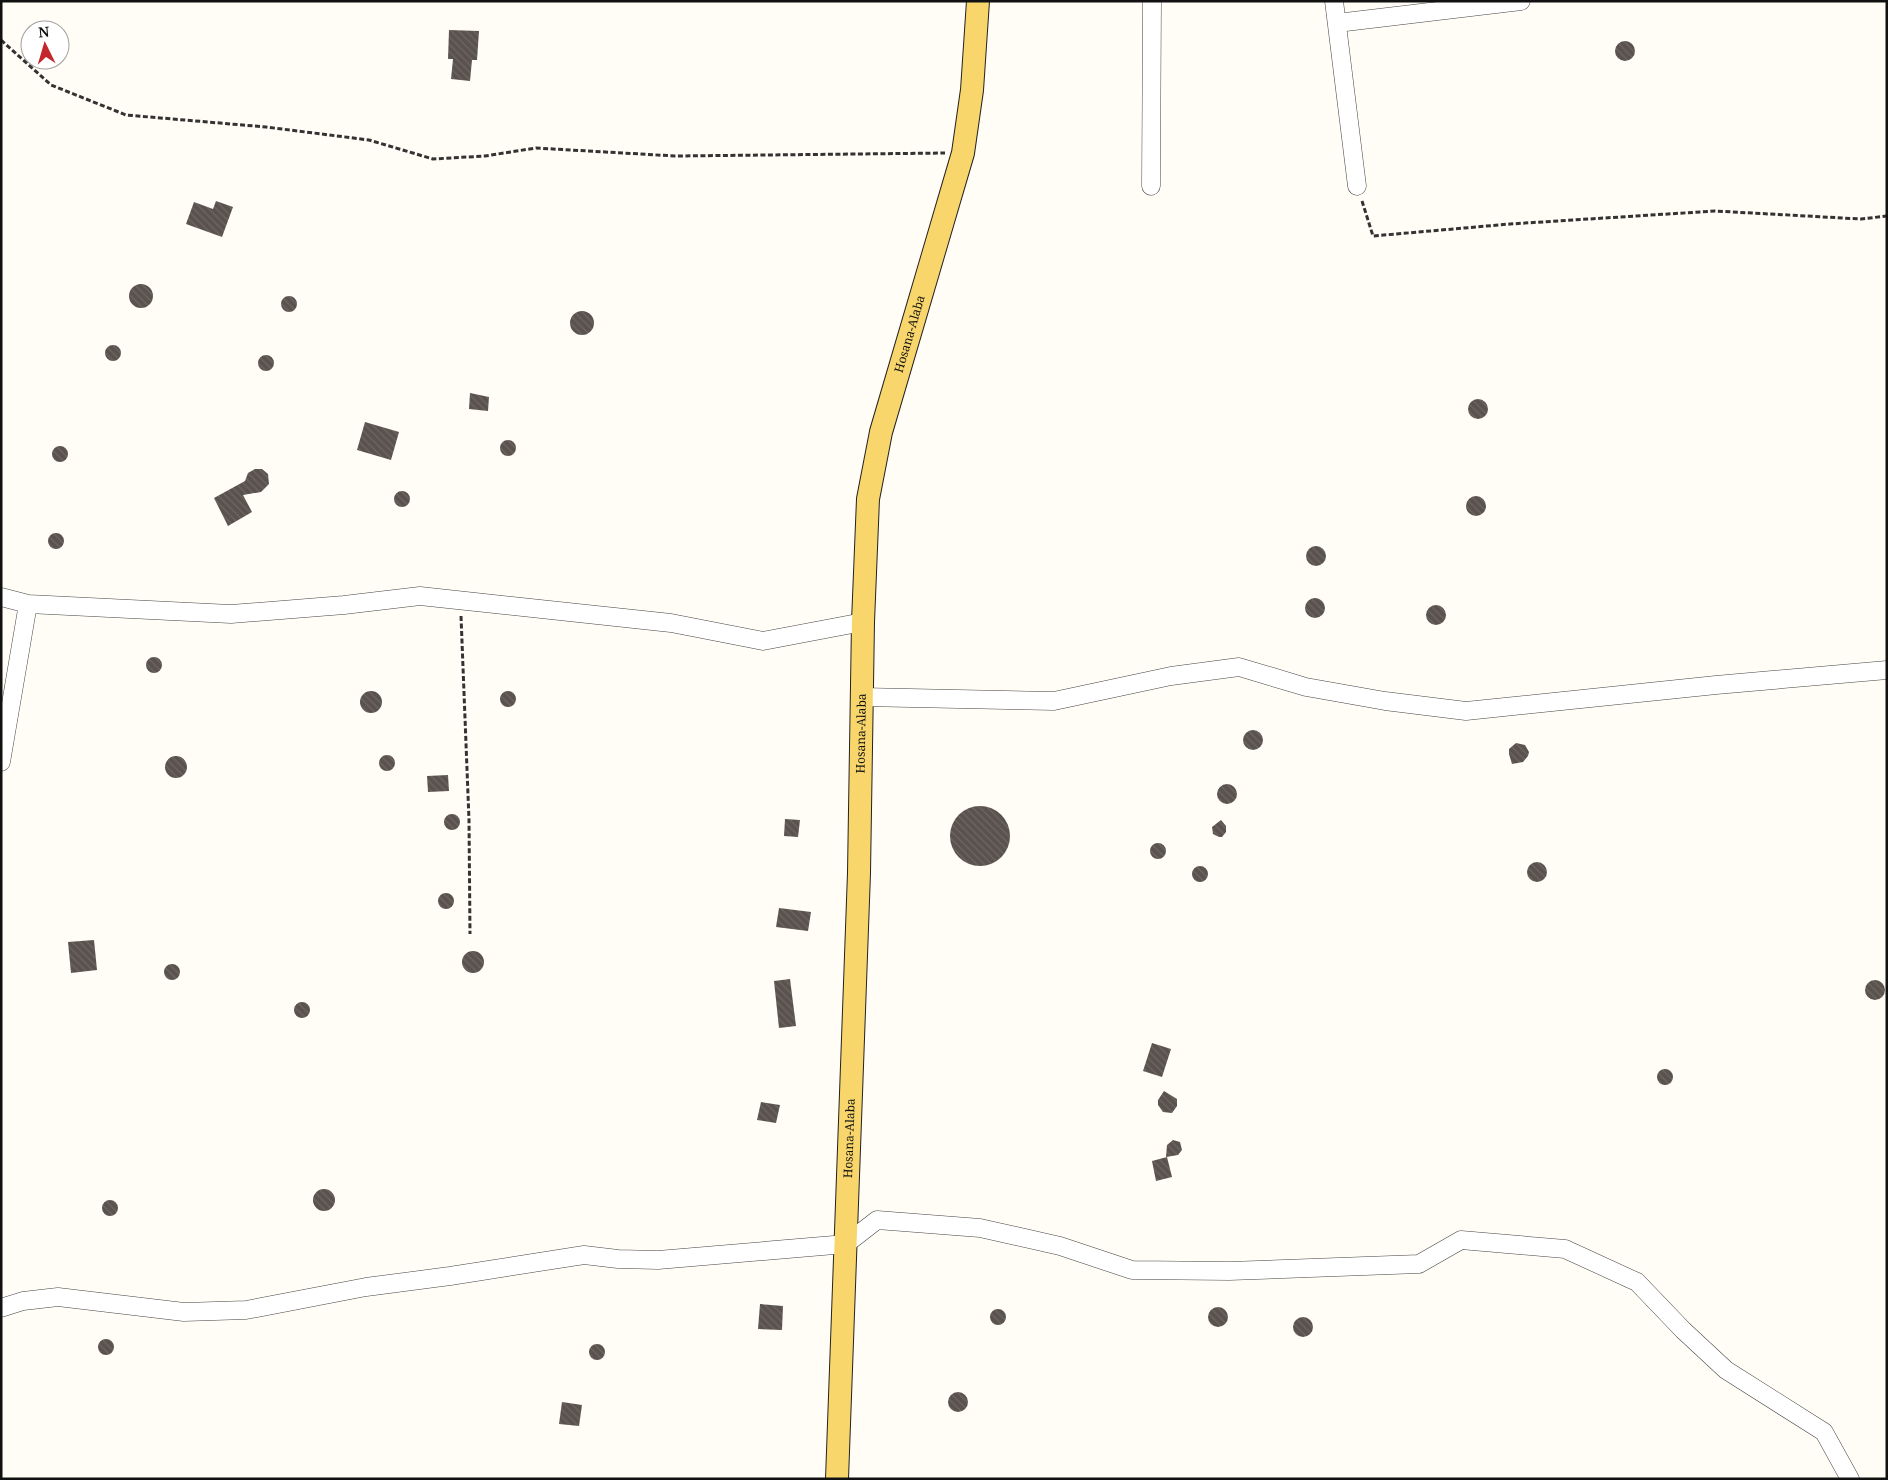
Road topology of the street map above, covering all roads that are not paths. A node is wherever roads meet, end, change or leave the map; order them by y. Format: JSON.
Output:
{"nodes":[{"id":1,"x":978,"y":1,"type":"edge"},
{"id":2,"x":1152,"y":1,"type":"edge"},
{"id":3,"x":1334,"y":1,"type":"edge"},
{"id":4,"x":1521,"y":1,"type":"edge"},
{"id":5,"x":1336,"y":23,"type":"junction"},
{"id":6,"x":1151,"y":186,"type":"dead end"},
{"id":7,"x":1357,"y":186,"type":"road end"},
{"id":8,"x":1,"y":597,"type":"edge"},
{"id":9,"x":28,"y":604,"type":"junction"},
{"id":10,"x":863,"y":622,"type":"junction"},
{"id":11,"x":1887,"y":670,"type":"edge"},
{"id":12,"x":862,"y":697,"type":"junction"},
{"id":13,"x":1,"y":762,"type":"edge"},
{"id":14,"x":846,"y":1244,"type":"junction"},
{"id":15,"x":1,"y":1308,"type":"edge"},
{"id":16,"x":837,"y":1479,"type":"edge"},
{"id":17,"x":1850,"y":1479,"type":"edge"}],
"edges":[{"from":1,"to":10,"type":"main road","name":"Hosana-Alaba"},
{"from":2,"to":6,"type":"street"},
{"from":3,"to":5,"type":"street"},
{"from":4,"to":5,"type":"street"},
{"from":5,"to":7,"type":"street"},
{"from":8,"to":9,"type":"street"},
{"from":9,"to":10,"type":"street"},
{"from":9,"to":13,"type":"street"},
{"from":10,"to":12,"type":"main road","name":"Hosana-Alaba"},
{"from":11,"to":12,"type":"street"},
{"from":12,"to":14,"type":"main road","name":"Hosana-Alaba"},
{"from":14,"to":15,"type":"street"},
{"from":14,"to":16,"type":"main road","name":"Hosana-Alaba"},
{"from":14,"to":17,"type":"street"}]}
